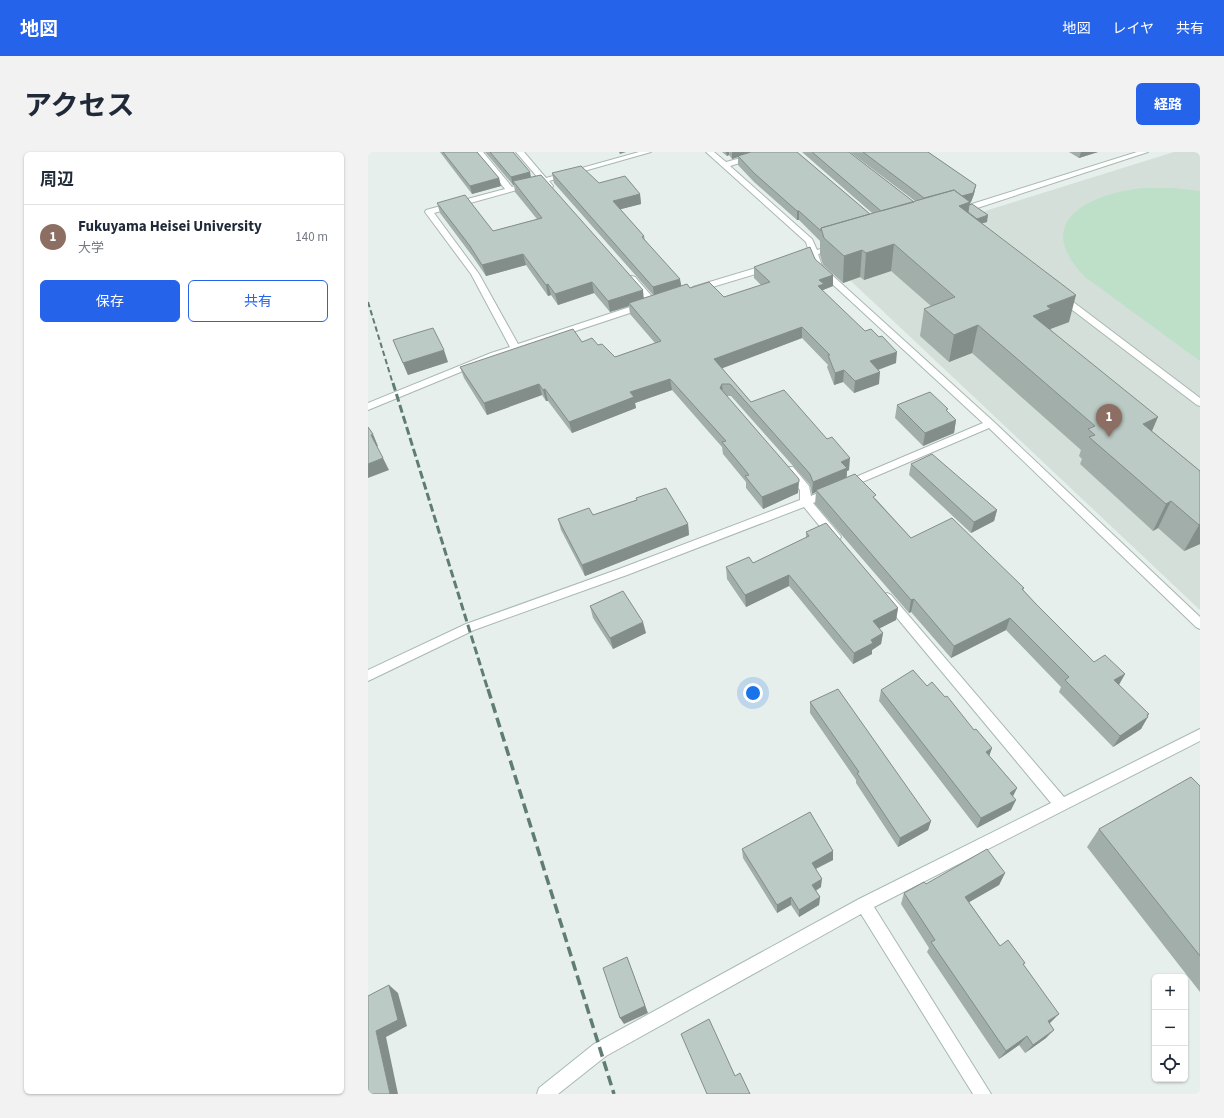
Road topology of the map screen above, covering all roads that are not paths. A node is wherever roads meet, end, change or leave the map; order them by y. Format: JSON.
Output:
{"nodes":[{"id":1,"x":479,"y":152,"type":"edge"},
{"id":2,"x":520,"y":152,"type":"edge"},
{"id":3,"x":647,"y":152,"type":"edge"},
{"id":4,"x":710,"y":152,"type":"edge"},
{"id":5,"x":771,"y":152,"type":"edge"},
{"id":6,"x":1144,"y":152,"type":"edge"},
{"id":7,"x":726,"y":165,"type":"junction"},
{"id":8,"x":545,"y":181,"type":"junction"},
{"id":9,"x":510,"y":190,"type":"junction"},
{"id":10,"x":556,"y":193,"type":"edge"},
{"id":11,"x":962,"y":221,"type":"edge"},
{"id":12,"x":843,"y":244,"type":"edge"},
{"id":13,"x":813,"y":253,"type":"junction"},
{"id":14,"x":798,"y":258,"type":"edge"},
{"id":15,"x":775,"y":265,"type":"edge"},
{"id":16,"x":628,"y":274,"type":"edge"},
{"id":17,"x":684,"y":293,"type":"edge"},
{"id":18,"x":1056,"y":293,"type":"edge"},
{"id":19,"x":515,"y":348,"type":"junction"},
{"id":20,"x":1200,"y":403,"type":"edge"},
{"id":21,"x":368,"y":407,"type":"edge"},
{"id":22,"x":990,"y":424,"type":"junction"},
{"id":23,"x":785,"y":465,"type":"edge"},
{"id":24,"x":806,"y":502,"type":"junction"},
{"id":25,"x":842,"y":545,"type":"edge"},
{"id":26,"x":877,"y":587,"type":"edge"},
{"id":27,"x":1200,"y":624,"type":"edge"},
{"id":28,"x":368,"y":676,"type":"edge"},
{"id":29,"x":1200,"y":735,"type":"edge"},
{"id":30,"x":1062,"y":805,"type":"junction"},
{"id":31,"x":864,"y":904,"type":"junction"},
{"id":32,"x":544,"y":1094,"type":"edge"},
{"id":33,"x":983,"y":1094,"type":"edge"}],
"edges":[{"from":1,"to":9,"type":"street"},
{"from":2,"to":8,"type":"street"},
{"from":3,"to":8,"type":"street"},
{"from":4,"to":7,"type":"street"},
{"from":5,"to":7,"type":"street"},
{"from":6,"to":11,"type":"street"},
{"from":7,"to":13,"type":"street"},
{"from":8,"to":9,"type":"street"},
{"from":8,"to":10,"type":"street"},
{"from":9,"to":19,"type":"street"},
{"from":12,"to":13,"type":"street"},
{"from":13,"to":14,"type":"street"},
{"from":13,"to":22,"type":"street"},
{"from":15,"to":17,"type":"street"},
{"from":16,"to":19,"type":"street"},
{"from":18,"to":20,"type":"street"},
{"from":19,"to":21,"type":"street"},
{"from":22,"to":24,"type":"street"},
{"from":22,"to":27,"type":"street"},
{"from":23,"to":24,"type":"street"},
{"from":24,"to":25,"type":"street"},
{"from":24,"to":28,"type":"street"},
{"from":26,"to":30,"type":"street"},
{"from":29,"to":30,"type":"street"},
{"from":30,"to":31,"type":"street"},
{"from":31,"to":32,"type":"street"},
{"from":31,"to":33,"type":"street"}]}
